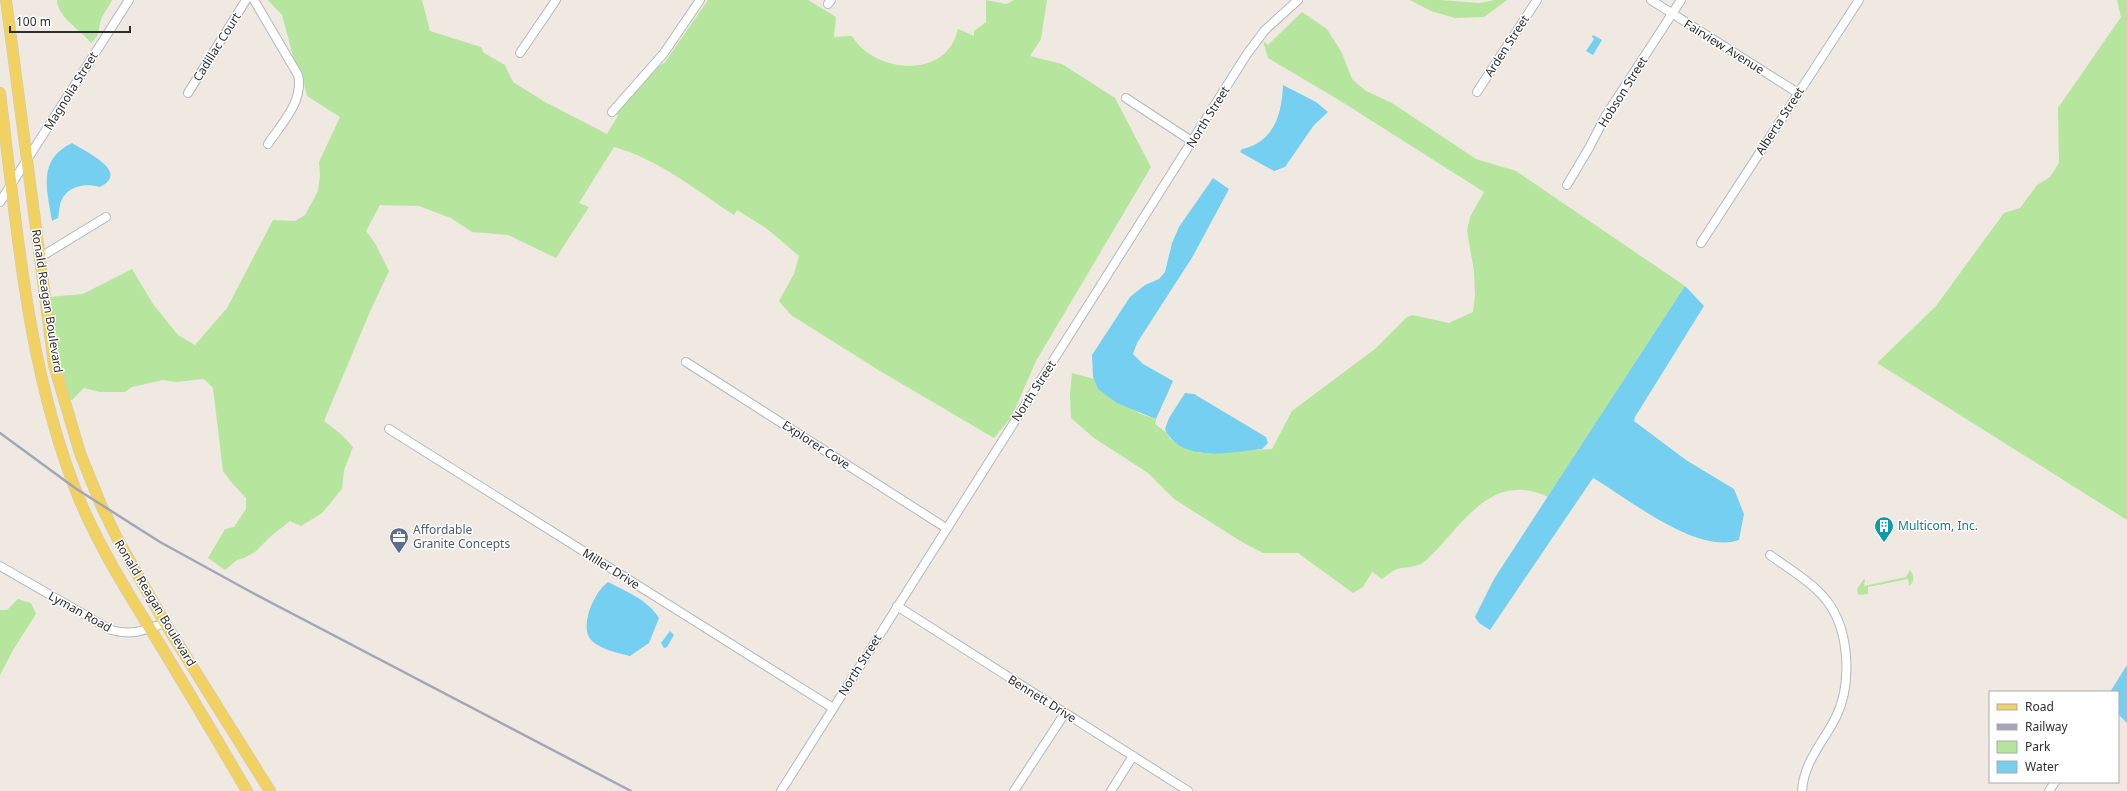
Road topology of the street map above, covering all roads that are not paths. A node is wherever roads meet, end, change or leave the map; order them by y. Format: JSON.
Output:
{"nodes":[{"id":1,"x":6,"y":0,"type":"edge"},
{"id":2,"x":128,"y":0,"type":"edge"},
{"id":3,"x":246,"y":0,"type":"edge"},
{"id":4,"x":254,"y":0,"type":"edge"},
{"id":5,"x":556,"y":0,"type":"edge"},
{"id":6,"x":700,"y":0,"type":"edge"},
{"id":7,"x":1298,"y":0,"type":"edge"},
{"id":8,"x":1537,"y":0,"type":"edge"},
{"id":9,"x":1651,"y":0,"type":"edge"},
{"id":10,"x":1681,"y":0,"type":"edge"},
{"id":11,"x":1859,"y":0,"type":"edge"},
{"id":12,"x":1672,"y":14,"type":"junction"},
{"id":13,"x":520,"y":53,"type":"dead end"},
{"id":14,"x":1477,"y":92,"type":"dead end"},
{"id":15,"x":0,"y":93,"type":"edge"},
{"id":16,"x":188,"y":93,"type":"dead end"},
{"id":17,"x":1798,"y":93,"type":"junction"},
{"id":18,"x":1126,"y":98,"type":"dead end"},
{"id":19,"x":612,"y":112,"type":"dead end"},
{"id":20,"x":1193,"y":142,"type":"junction"},
{"id":21,"x":268,"y":144,"type":"dead end"},
{"id":22,"x":27,"y":161,"type":"junction"},
{"id":23,"x":11,"y":184,"type":"junction"},
{"id":24,"x":1567,"y":185,"type":"dead end"},
{"id":25,"x":0,"y":202,"type":"edge"},
{"id":26,"x":106,"y":218,"type":"dead end"},
{"id":27,"x":1701,"y":243,"type":"dead end"},
{"id":28,"x":40,"y":258,"type":"junction"},
{"id":29,"x":686,"y":362,"type":"dead end"},
{"id":30,"x":389,"y":429,"type":"dead end"},
{"id":31,"x":946,"y":528,"type":"junction"},
{"id":32,"x":1770,"y":555,"type":"dead end"},
{"id":33,"x":0,"y":566,"type":"edge"},
{"id":34,"x":897,"y":606,"type":"junction"},
{"id":35,"x":165,"y":623,"type":"junction"},
{"id":36,"x":149,"y":628,"type":"junction"},
{"id":37,"x":833,"y":708,"type":"junction"},
{"id":38,"x":1064,"y":712,"type":"junction"},
{"id":39,"x":1133,"y":756,"type":"junction"},
{"id":40,"x":247,"y":791,"type":"edge"},
{"id":41,"x":270,"y":791,"type":"edge"},
{"id":42,"x":781,"y":791,"type":"edge"},
{"id":43,"x":1014,"y":791,"type":"edge"},
{"id":44,"x":1111,"y":791,"type":"edge"},
{"id":45,"x":1188,"y":791,"type":"edge"},
{"id":46,"x":1802,"y":791,"type":"edge"}],
"edges":[{"from":1,"to":22,"type":"main road","name":"Ronald Reagan Boulevard"},
{"from":2,"to":22,"type":"street","name":"Magnolia Street"},
{"from":3,"to":16,"type":"street","name":"Cadillac Court"},
{"from":4,"to":21,"type":"street"},
{"from":5,"to":13,"type":"street"},
{"from":6,"to":19,"type":"street"},
{"from":7,"to":20,"type":"street","name":"North Street"},
{"from":8,"to":14,"type":"street","name":"Arden Street"},
{"from":9,"to":12,"type":"street","name":"Fairview Avenue"},
{"from":10,"to":12,"type":"street","name":"Hobson Street"},
{"from":11,"to":17,"type":"street","name":"Alberta Street"},
{"from":12,"to":17,"type":"street","name":"Fairview Avenue"},
{"from":12,"to":24,"type":"street","name":"Hobson Street"},
{"from":15,"to":23,"type":"main road","name":"Ronald Reagan Boulevard"},
{"from":17,"to":27,"type":"street","name":"Alberta Street"},
{"from":18,"to":20,"type":"street"},
{"from":20,"to":31,"type":"street","name":"North Street"},
{"from":22,"to":23,"type":"street","name":"Magnolia Street"},
{"from":22,"to":28,"type":"main road","name":"Ronald Reagan Boulevard"},
{"from":23,"to":25,"type":"street","name":"Magnolia Street"},
{"from":23,"to":36,"type":"main road","name":"Ronald Reagan Boulevard"},
{"from":26,"to":28,"type":"street"},
{"from":28,"to":35,"type":"main road","name":"Ronald Reagan Boulevard"},
{"from":29,"to":31,"type":"street","name":"Explorer Cove"},
{"from":30,"to":37,"type":"street","name":"Miller Drive"},
{"from":31,"to":34,"type":"street","name":"North Street"},
{"from":32,"to":46,"type":"street"},
{"from":33,"to":36,"type":"street","name":"Lyman Road"},
{"from":34,"to":37,"type":"street","name":"North Street"},
{"from":34,"to":38,"type":"street","name":"Bennett Drive"},
{"from":35,"to":36,"type":"street","name":"Lyman Road"},
{"from":35,"to":41,"type":"main road","name":"Ronald Reagan Boulevard"},
{"from":36,"to":40,"type":"main road","name":"Ronald Reagan Boulevard"},
{"from":37,"to":42,"type":"street","name":"North Street"},
{"from":38,"to":39,"type":"street","name":"Bennett Drive"},
{"from":38,"to":43,"type":"street"},
{"from":39,"to":44,"type":"street"},
{"from":39,"to":45,"type":"street","name":"Bennett Drive"}]}
